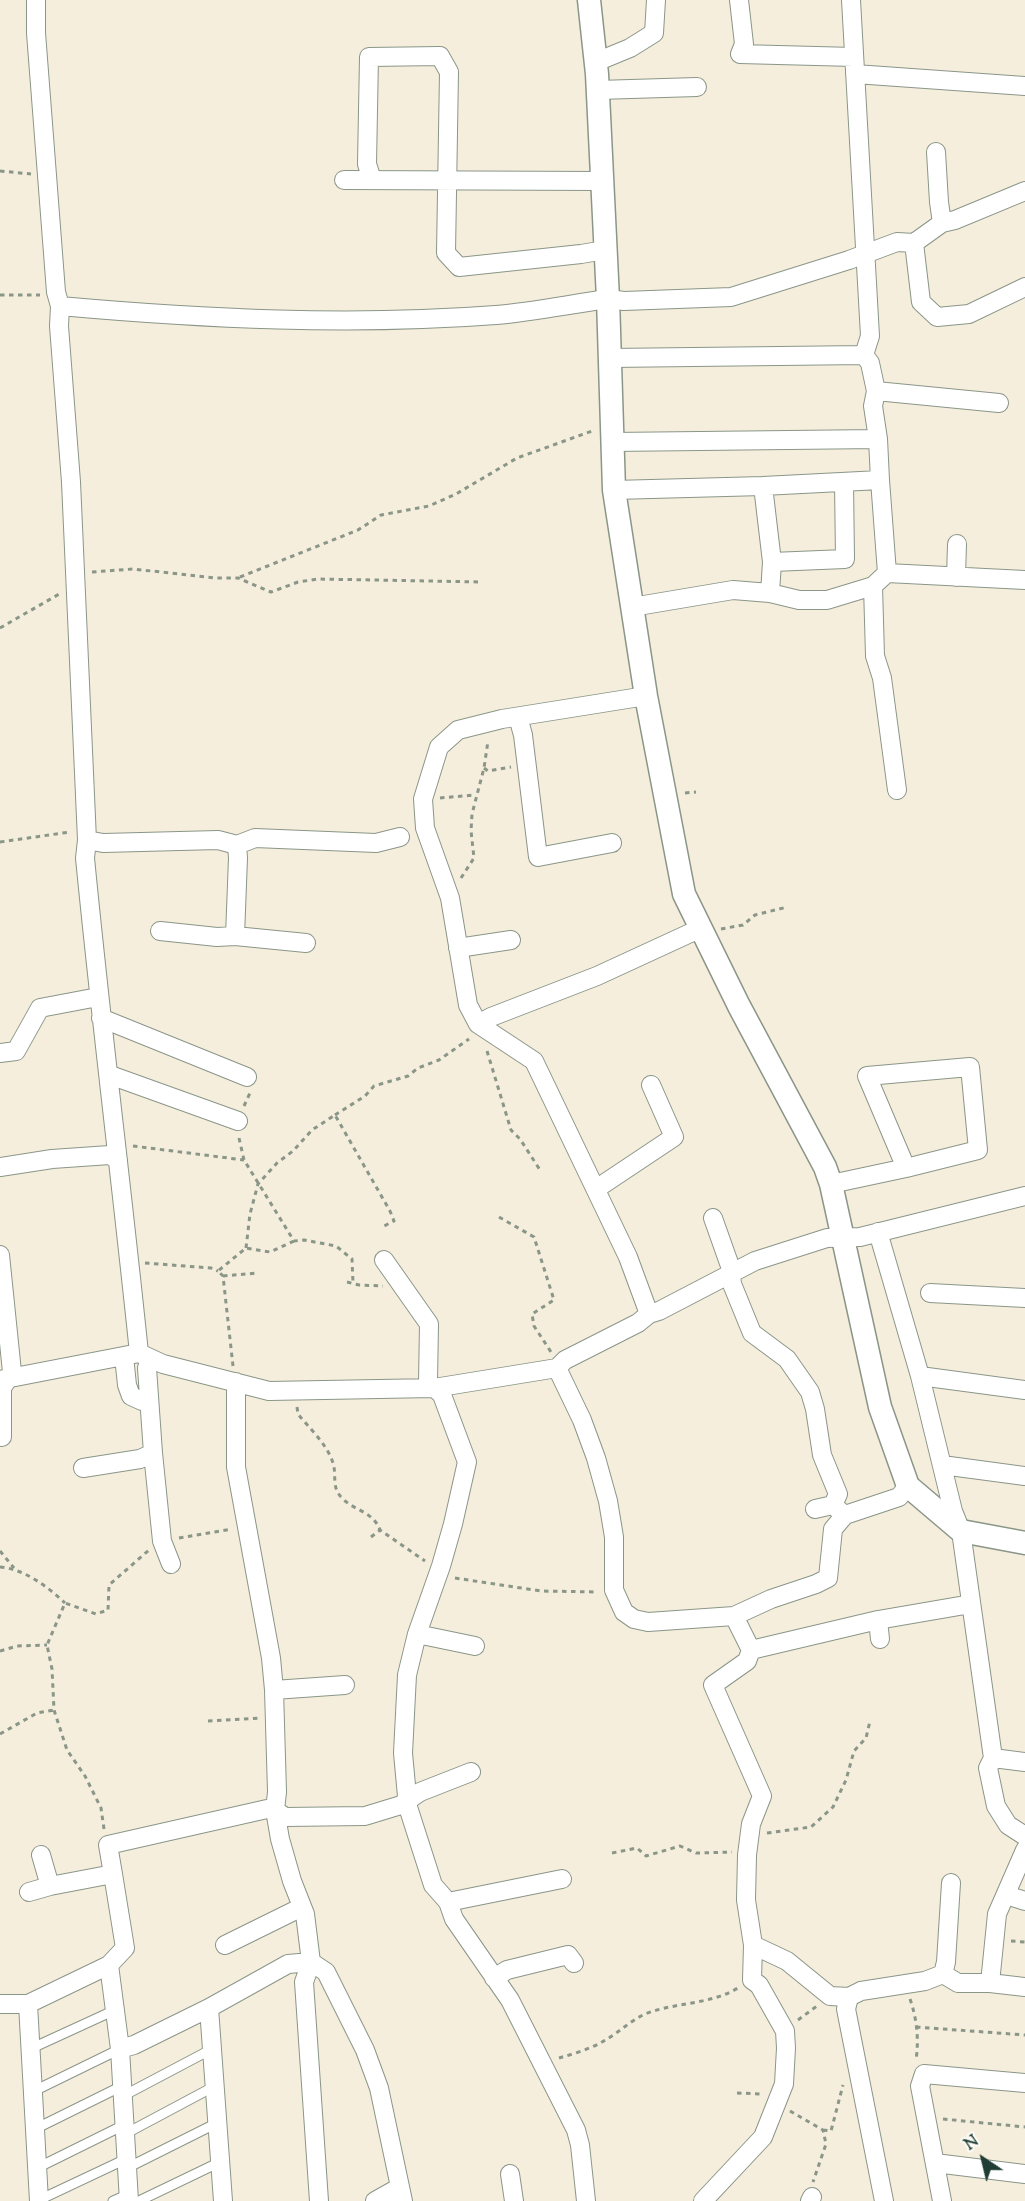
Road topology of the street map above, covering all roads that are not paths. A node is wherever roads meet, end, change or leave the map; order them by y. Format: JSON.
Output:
{"nodes":[{"id":1,"x":36,"y":0,"type":"edge"},
{"id":2,"x":588,"y":0,"type":"edge"},
{"id":3,"x":656,"y":0,"type":"edge"},
{"id":4,"x":739,"y":0,"type":"edge"},
{"id":5,"x":851,"y":0,"type":"edge"},
{"id":6,"x":596,"y":62,"type":"junction"},
{"id":7,"x":854,"y":65,"type":"junction"},
{"id":8,"x":1025,"y":86,"type":"edge"},
{"id":9,"x":698,"y":87,"type":"dead end"},
{"id":10,"x":598,"y":90,"type":"junction"},
{"id":11,"x":936,"y":152,"type":"dead end"},
{"id":12,"x":344,"y":180,"type":"dead end"},
{"id":13,"x":372,"y":180,"type":"junction"},
{"id":14,"x":448,"y":180,"type":"junction"},
{"id":15,"x":602,"y":181,"type":"junction"},
{"id":16,"x":1025,"y":191,"type":"edge"},
{"id":17,"x":942,"y":223,"type":"junction"},
{"id":18,"x":914,"y":243,"type":"junction"},
{"id":19,"x":605,"y":250,"type":"junction"},
{"id":20,"x":865,"y":255,"type":"junction"},
{"id":21,"x":1022,"y":294,"type":"edge"},
{"id":22,"x":608,"y":299,"type":"junction"},
{"id":23,"x":60,"y":306,"type":"junction"},
{"id":24,"x":864,"y":355,"type":"junction"},
{"id":25,"x":609,"y":358,"type":"junction"},
{"id":26,"x":876,"y":391,"type":"junction"},
{"id":27,"x":999,"y":403,"type":"dead end"},
{"id":28,"x":611,"y":435,"type":"junction"},
{"id":29,"x":878,"y":439,"type":"junction"},
{"id":30,"x":880,"y":480,"type":"junction"},
{"id":31,"x":844,"y":482,"type":"junction"},
{"id":32,"x":763,"y":486,"type":"junction"},
{"id":33,"x":614,"y":490,"type":"junction"},
{"id":34,"x":957,"y":544,"type":"dead end"},
{"id":35,"x":772,"y":562,"type":"junction"},
{"id":36,"x":887,"y":573,"type":"junction"},
{"id":37,"x":956,"y":576,"type":"junction"},
{"id":38,"x":1025,"y":580,"type":"edge"},
{"id":39,"x":873,"y":586,"type":"junction"},
{"id":40,"x":770,"y":593,"type":"junction"},
{"id":41,"x":632,"y":607,"type":"junction"},
{"id":42,"x":646,"y":696,"type":"junction"},
{"id":43,"x":518,"y":717,"type":"junction"},
{"id":44,"x":897,"y":790,"type":"dead end"},
{"id":45,"x":400,"y":837,"type":"dead end"},
{"id":46,"x":87,"y":840,"type":"junction"},
{"id":47,"x":612,"y":843,"type":"dead end"},
{"id":48,"x":237,"y":845,"type":"junction"},
{"id":49,"x":160,"y":932,"type":"dead end"},
{"id":50,"x":702,"y":934,"type":"junction"},
{"id":51,"x":235,"y":936,"type":"junction"},
{"id":52,"x":511,"y":940,"type":"dead end"},
{"id":53,"x":306,"y":943,"type":"dead end"},
{"id":54,"x":458,"y":948,"type":"junction"},
{"id":55,"x":98,"y":997,"type":"junction"},
{"id":56,"x":101,"y":1018,"type":"junction"},
{"id":57,"x":478,"y":1024,"type":"junction"},
{"id":58,"x":0,"y":1053,"type":"edge"},
{"id":59,"x":110,"y":1075,"type":"junction"},
{"id":60,"x":247,"y":1077,"type":"road end"},
{"id":61,"x":651,"y":1085,"type":"dead end"},
{"id":62,"x":238,"y":1121,"type":"road end"},
{"id":63,"x":118,"y":1152,"type":"junction"},
{"id":64,"x":0,"y":1167,"type":"edge"},
{"id":65,"x":906,"y":1168,"type":"junction"},
{"id":66,"x":831,"y":1184,"type":"junction"},
{"id":67,"x":596,"y":1189,"type":"junction"},
{"id":68,"x":1025,"y":1196,"type":"edge"},
{"id":69,"x":713,"y":1218,"type":"dead end"},
{"id":70,"x":878,"y":1232,"type":"junction"},
{"id":71,"x":843,"y":1237,"type":"junction"},
{"id":72,"x":0,"y":1255,"type":"edge"},
{"id":73,"x":384,"y":1260,"type":"dead end"},
{"id":74,"x":732,"y":1274,"type":"junction"},
{"id":75,"x":930,"y":1293,"type":"dead end"},
{"id":76,"x":1025,"y":1298,"type":"edge"},
{"id":77,"x":649,"y":1314,"type":"junction"},
{"id":78,"x":138,"y":1356,"type":"junction"},
{"id":79,"x":556,"y":1368,"type":"junction"},
{"id":80,"x":920,"y":1376,"type":"junction"},
{"id":81,"x":3,"y":1379,"type":"edge"},
{"id":82,"x":236,"y":1382,"type":"junction"},
{"id":83,"x":434,"y":1388,"type":"junction"},
{"id":84,"x":1025,"y":1390,"type":"edge"},
{"id":85,"x":148,"y":1400,"type":"junction"},
{"id":86,"x":2,"y":1437,"type":"dead end"},
{"id":87,"x":153,"y":1453,"type":"junction"},
{"id":88,"x":942,"y":1465,"type":"junction"},
{"id":89,"x":83,"y":1468,"type":"dead end"},
{"id":90,"x":1025,"y":1476,"type":"edge"},
{"id":91,"x":908,"y":1486,"type":"junction"},
{"id":92,"x":815,"y":1509,"type":"dead end"},
{"id":93,"x":839,"y":1510,"type":"junction"},
{"id":94,"x":961,"y":1531,"type":"junction"},
{"id":95,"x":1025,"y":1543,"type":"edge"},
{"id":96,"x":171,"y":1564,"type":"dead end"},
{"id":97,"x":971,"y":1604,"type":"junction"},
{"id":98,"x":734,"y":1616,"type":"junction"},
{"id":99,"x":878,"y":1620,"type":"junction"},
{"id":100,"x":417,"y":1634,"type":"junction"},
{"id":101,"x":880,"y":1639,"type":"dead end"},
{"id":102,"x":475,"y":1646,"type":"dead end"},
{"id":103,"x":751,"y":1650,"type":"junction"},
{"id":104,"x":345,"y":1685,"type":"dead end"},
{"id":105,"x":274,"y":1690,"type":"junction"},
{"id":106,"x":993,"y":1758,"type":"junction"},
{"id":107,"x":1025,"y":1762,"type":"edge"},
{"id":108,"x":471,"y":1772,"type":"dead end"},
{"id":109,"x":409,"y":1800,"type":"junction"},
{"id":110,"x":275,"y":1810,"type":"junction"},
{"id":111,"x":1025,"y":1836,"type":"edge"},
{"id":112,"x":1025,"y":1850,"type":"edge"},
{"id":113,"x":41,"y":1855,"type":"dead end"},
{"id":114,"x":113,"y":1874,"type":"junction"},
{"id":115,"x":562,"y":1879,"type":"dead end"},
{"id":116,"x":951,"y":1882,"type":"dead end"},
{"id":117,"x":50,"y":1886,"type":"junction"},
{"id":118,"x":29,"y":1892,"type":"dead end"},
{"id":119,"x":1005,"y":1895,"type":"junction"},
{"id":120,"x":1025,"y":1901,"type":"edge"},
{"id":121,"x":448,"y":1902,"type":"junction"},
{"id":122,"x":302,"y":1907,"type":"junction"},
{"id":123,"x":225,"y":1945,"type":"dead end"},
{"id":124,"x":753,"y":1945,"type":"junction"},
{"id":125,"x":311,"y":1962,"type":"junction"},
{"id":126,"x":574,"y":1963,"type":"dead end"},
{"id":127,"x":109,"y":1965,"type":"junction"},
{"id":128,"x":943,"y":1974,"type":"junction"},
{"id":129,"x":494,"y":1977,"type":"junction"},
{"id":130,"x":990,"y":1983,"type":"junction"},
{"id":131,"x":1025,"y":1987,"type":"edge"},
{"id":132,"x":849,"y":1997,"type":"junction"},
{"id":133,"x":0,"y":2004,"type":"edge"},
{"id":134,"x":28,"y":2004,"type":"junction"},
{"id":135,"x":209,"y":2008,"type":"junction"},
{"id":136,"x":115,"y":2010,"type":"junction"},
{"id":137,"x":30,"y":2049,"type":"junction"},
{"id":138,"x":120,"y":2049,"type":"junction"},
{"id":139,"x":212,"y":2049,"type":"junction"},
{"id":140,"x":1025,"y":2083,"type":"edge"},
{"id":141,"x":215,"y":2086,"type":"junction"},
{"id":142,"x":122,"y":2091,"type":"junction"},
{"id":143,"x":33,"y":2092,"type":"junction"},
{"id":144,"x":217,"y":2122,"type":"junction"},
{"id":145,"x":35,"y":2128,"type":"junction"},
{"id":146,"x":124,"y":2129,"type":"junction"},
{"id":147,"x":220,"y":2162,"type":"junction"},
{"id":148,"x":935,"y":2163,"type":"junction"},
{"id":149,"x":127,"y":2164,"type":"junction"},
{"id":150,"x":37,"y":2168,"type":"junction"},
{"id":151,"x":510,"y":2174,"type":"dead end"},
{"id":152,"x":1025,"y":2174,"type":"edge"},
{"id":153,"x":402,"y":2194,"type":"edge"},
{"id":154,"x":127,"y":2199,"type":"edge"},
{"id":155,"x":219,"y":2199,"type":"edge"},
{"id":156,"x":39,"y":2200,"type":"edge"},
{"id":157,"x":319,"y":2201,"type":"edge"},
{"id":158,"x":375,"y":2201,"type":"edge"},
{"id":159,"x":513,"y":2201,"type":"edge"},
{"id":160,"x":568,"y":2201,"type":"edge"},
{"id":161,"x":585,"y":2201,"type":"edge"},
{"id":162,"x":703,"y":2201,"type":"edge"},
{"id":163,"x":884,"y":2201,"type":"edge"},
{"id":164,"x":942,"y":2201,"type":"edge"}],
"edges":[{"from":1,"to":23,"type":"street"},
{"from":2,"to":6,"type":"street"},
{"from":3,"to":6,"type":"street"},
{"from":4,"to":7,"type":"street"},
{"from":5,"to":7,"type":"street"},
{"from":6,"to":10,"type":"street"},
{"from":7,"to":8,"type":"street"},
{"from":7,"to":20,"type":"street"},
{"from":9,"to":10,"type":"street"},
{"from":10,"to":15,"type":"street"},
{"from":11,"to":17,"type":"street"},
{"from":12,"to":13,"type":"street"},
{"from":13,"to":14,"type":"street"},
{"from":13,"to":14,"type":"street"},
{"from":14,"to":15,"type":"street"},
{"from":14,"to":19,"type":"street"},
{"from":15,"to":19,"type":"street"},
{"from":16,"to":17,"type":"street"},
{"from":17,"to":18,"type":"street"},
{"from":18,"to":20,"type":"street"},
{"from":18,"to":21,"type":"street"},
{"from":19,"to":22,"type":"street"},
{"from":20,"to":22,"type":"street"},
{"from":20,"to":24,"type":"street"},
{"from":22,"to":23,"type":"street"},
{"from":22,"to":25,"type":"street"},
{"from":23,"to":46,"type":"street"},
{"from":24,"to":25,"type":"street"},
{"from":24,"to":26,"type":"street"},
{"from":25,"to":28,"type":"street"},
{"from":26,"to":27,"type":"street"},
{"from":26,"to":29,"type":"street"},
{"from":28,"to":29,"type":"street"},
{"from":28,"to":33,"type":"street"},
{"from":29,"to":30,"type":"street"},
{"from":30,"to":31,"type":"street"},
{"from":30,"to":36,"type":"street"},
{"from":31,"to":32,"type":"street"},
{"from":31,"to":35,"type":"street"},
{"from":32,"to":33,"type":"street"},
{"from":32,"to":35,"type":"street"},
{"from":33,"to":41,"type":"street"},
{"from":34,"to":37,"type":"street"},
{"from":35,"to":40,"type":"street"},
{"from":36,"to":37,"type":"street"},
{"from":36,"to":39,"type":"street"},
{"from":37,"to":38,"type":"street"},
{"from":39,"to":40,"type":"street"},
{"from":39,"to":44,"type":"street"},
{"from":40,"to":41,"type":"street"},
{"from":41,"to":42,"type":"street"},
{"from":42,"to":43,"type":"street"},
{"from":42,"to":50,"type":"street"},
{"from":43,"to":47,"type":"street"},
{"from":43,"to":54,"type":"street"},
{"from":45,"to":48,"type":"street"},
{"from":46,"to":48,"type":"street"},
{"from":46,"to":55,"type":"street"},
{"from":48,"to":51,"type":"street"},
{"from":49,"to":51,"type":"street"},
{"from":50,"to":57,"type":"street"},
{"from":50,"to":66,"type":"street"},
{"from":51,"to":53,"type":"street"},
{"from":52,"to":54,"type":"street"},
{"from":54,"to":57,"type":"street"},
{"from":55,"to":56,"type":"street"},
{"from":55,"to":58,"type":"street"},
{"from":56,"to":59,"type":"street"},
{"from":56,"to":60,"type":"street"},
{"from":57,"to":67,"type":"street"},
{"from":59,"to":62,"type":"street"},
{"from":59,"to":63,"type":"street"},
{"from":61,"to":67,"type":"street"},
{"from":63,"to":64,"type":"street"},
{"from":63,"to":78,"type":"street"},
{"from":65,"to":65,"type":"street"},
{"from":65,"to":66,"type":"street"},
{"from":66,"to":71,"type":"street"},
{"from":67,"to":77,"type":"street"},
{"from":68,"to":70,"type":"street"},
{"from":69,"to":74,"type":"street"},
{"from":70,"to":71,"type":"street"},
{"from":70,"to":80,"type":"street"},
{"from":71,"to":74,"type":"street"},
{"from":71,"to":91,"type":"street"},
{"from":72,"to":81,"type":"street"},
{"from":73,"to":83,"type":"street"},
{"from":74,"to":77,"type":"street"},
{"from":74,"to":93,"type":"street"},
{"from":75,"to":76,"type":"street"},
{"from":77,"to":79,"type":"street"},
{"from":78,"to":81,"type":"street"},
{"from":78,"to":82,"type":"street"},
{"from":78,"to":85,"type":"street"},
{"from":78,"to":85,"type":"street"},
{"from":79,"to":83,"type":"street"},
{"from":79,"to":98,"type":"street"},
{"from":80,"to":84,"type":"street"},
{"from":80,"to":88,"type":"street"},
{"from":81,"to":86,"type":"street"},
{"from":82,"to":83,"type":"street"},
{"from":82,"to":105,"type":"street"},
{"from":83,"to":100,"type":"street"},
{"from":85,"to":87,"type":"street"},
{"from":87,"to":89,"type":"street"},
{"from":87,"to":96,"type":"street"},
{"from":88,"to":90,"type":"street"},
{"from":88,"to":94,"type":"street"},
{"from":91,"to":93,"type":"street"},
{"from":91,"to":94,"type":"street"},
{"from":92,"to":93,"type":"street"},
{"from":93,"to":98,"type":"street"},
{"from":94,"to":95,"type":"street"},
{"from":94,"to":97,"type":"street"},
{"from":97,"to":99,"type":"street"},
{"from":97,"to":106,"type":"street"},
{"from":98,"to":103,"type":"street"},
{"from":99,"to":101,"type":"street"},
{"from":99,"to":103,"type":"street"},
{"from":100,"to":102,"type":"street"},
{"from":100,"to":109,"type":"street"},
{"from":103,"to":124,"type":"street"},
{"from":104,"to":105,"type":"street"},
{"from":105,"to":110,"type":"street"},
{"from":106,"to":107,"type":"street"},
{"from":106,"to":111,"type":"street"},
{"from":108,"to":109,"type":"street"},
{"from":109,"to":110,"type":"street"},
{"from":109,"to":121,"type":"street"},
{"from":110,"to":114,"type":"street"},
{"from":110,"to":122,"type":"street"},
{"from":112,"to":119,"type":"street"},
{"from":113,"to":117,"type":"street"},
{"from":114,"to":117,"type":"street"},
{"from":114,"to":127,"type":"street"},
{"from":115,"to":121,"type":"street"},
{"from":116,"to":128,"type":"street"},
{"from":117,"to":118,"type":"street"},
{"from":119,"to":120,"type":"street"},
{"from":119,"to":130,"type":"street"},
{"from":121,"to":129,"type":"street"},
{"from":122,"to":123,"type":"street"},
{"from":122,"to":125,"type":"street"},
{"from":124,"to":132,"type":"street"},
{"from":124,"to":162,"type":"street"},
{"from":125,"to":135,"type":"street"},
{"from":125,"to":153,"type":"street"},
{"from":125,"to":157,"type":"street"},
{"from":126,"to":129,"type":"street"},
{"from":127,"to":134,"type":"street"},
{"from":127,"to":136,"type":"street"},
{"from":128,"to":130,"type":"street"},
{"from":128,"to":132,"type":"street"},
{"from":129,"to":161,"type":"street"},
{"from":130,"to":131,"type":"street"},
{"from":132,"to":163,"type":"street"},
{"from":133,"to":134,"type":"street"},
{"from":134,"to":137,"type":"street"},
{"from":135,"to":138,"type":"street"},
{"from":135,"to":139,"type":"street"},
{"from":136,"to":137,"type":"lane"},
{"from":136,"to":138,"type":"street"},
{"from":137,"to":143,"type":"street"},
{"from":138,"to":142,"type":"street"},
{"from":138,"to":143,"type":"lane"},
{"from":139,"to":141,"type":"street"},
{"from":139,"to":142,"type":"lane"},
{"from":140,"to":148,"type":"street"},
{"from":141,"to":144,"type":"street"},
{"from":141,"to":146,"type":"lane"},
{"from":142,"to":145,"type":"lane"},
{"from":142,"to":146,"type":"street"},
{"from":143,"to":145,"type":"street"},
{"from":144,"to":147,"type":"street"},
{"from":144,"to":149,"type":"lane"},
{"from":145,"to":150,"type":"street"},
{"from":146,"to":149,"type":"street"},
{"from":146,"to":150,"type":"lane"},
{"from":147,"to":154,"type":"lane"},
{"from":147,"to":155,"type":"street"},
{"from":148,"to":152,"type":"street"},
{"from":148,"to":164,"type":"street"},
{"from":149,"to":154,"type":"street"},
{"from":149,"to":156,"type":"lane"},
{"from":150,"to":156,"type":"street"},
{"from":151,"to":159,"type":"street"},
{"from":153,"to":158,"type":"street"},
{"from":160,"to":161,"type":"street"}]}
